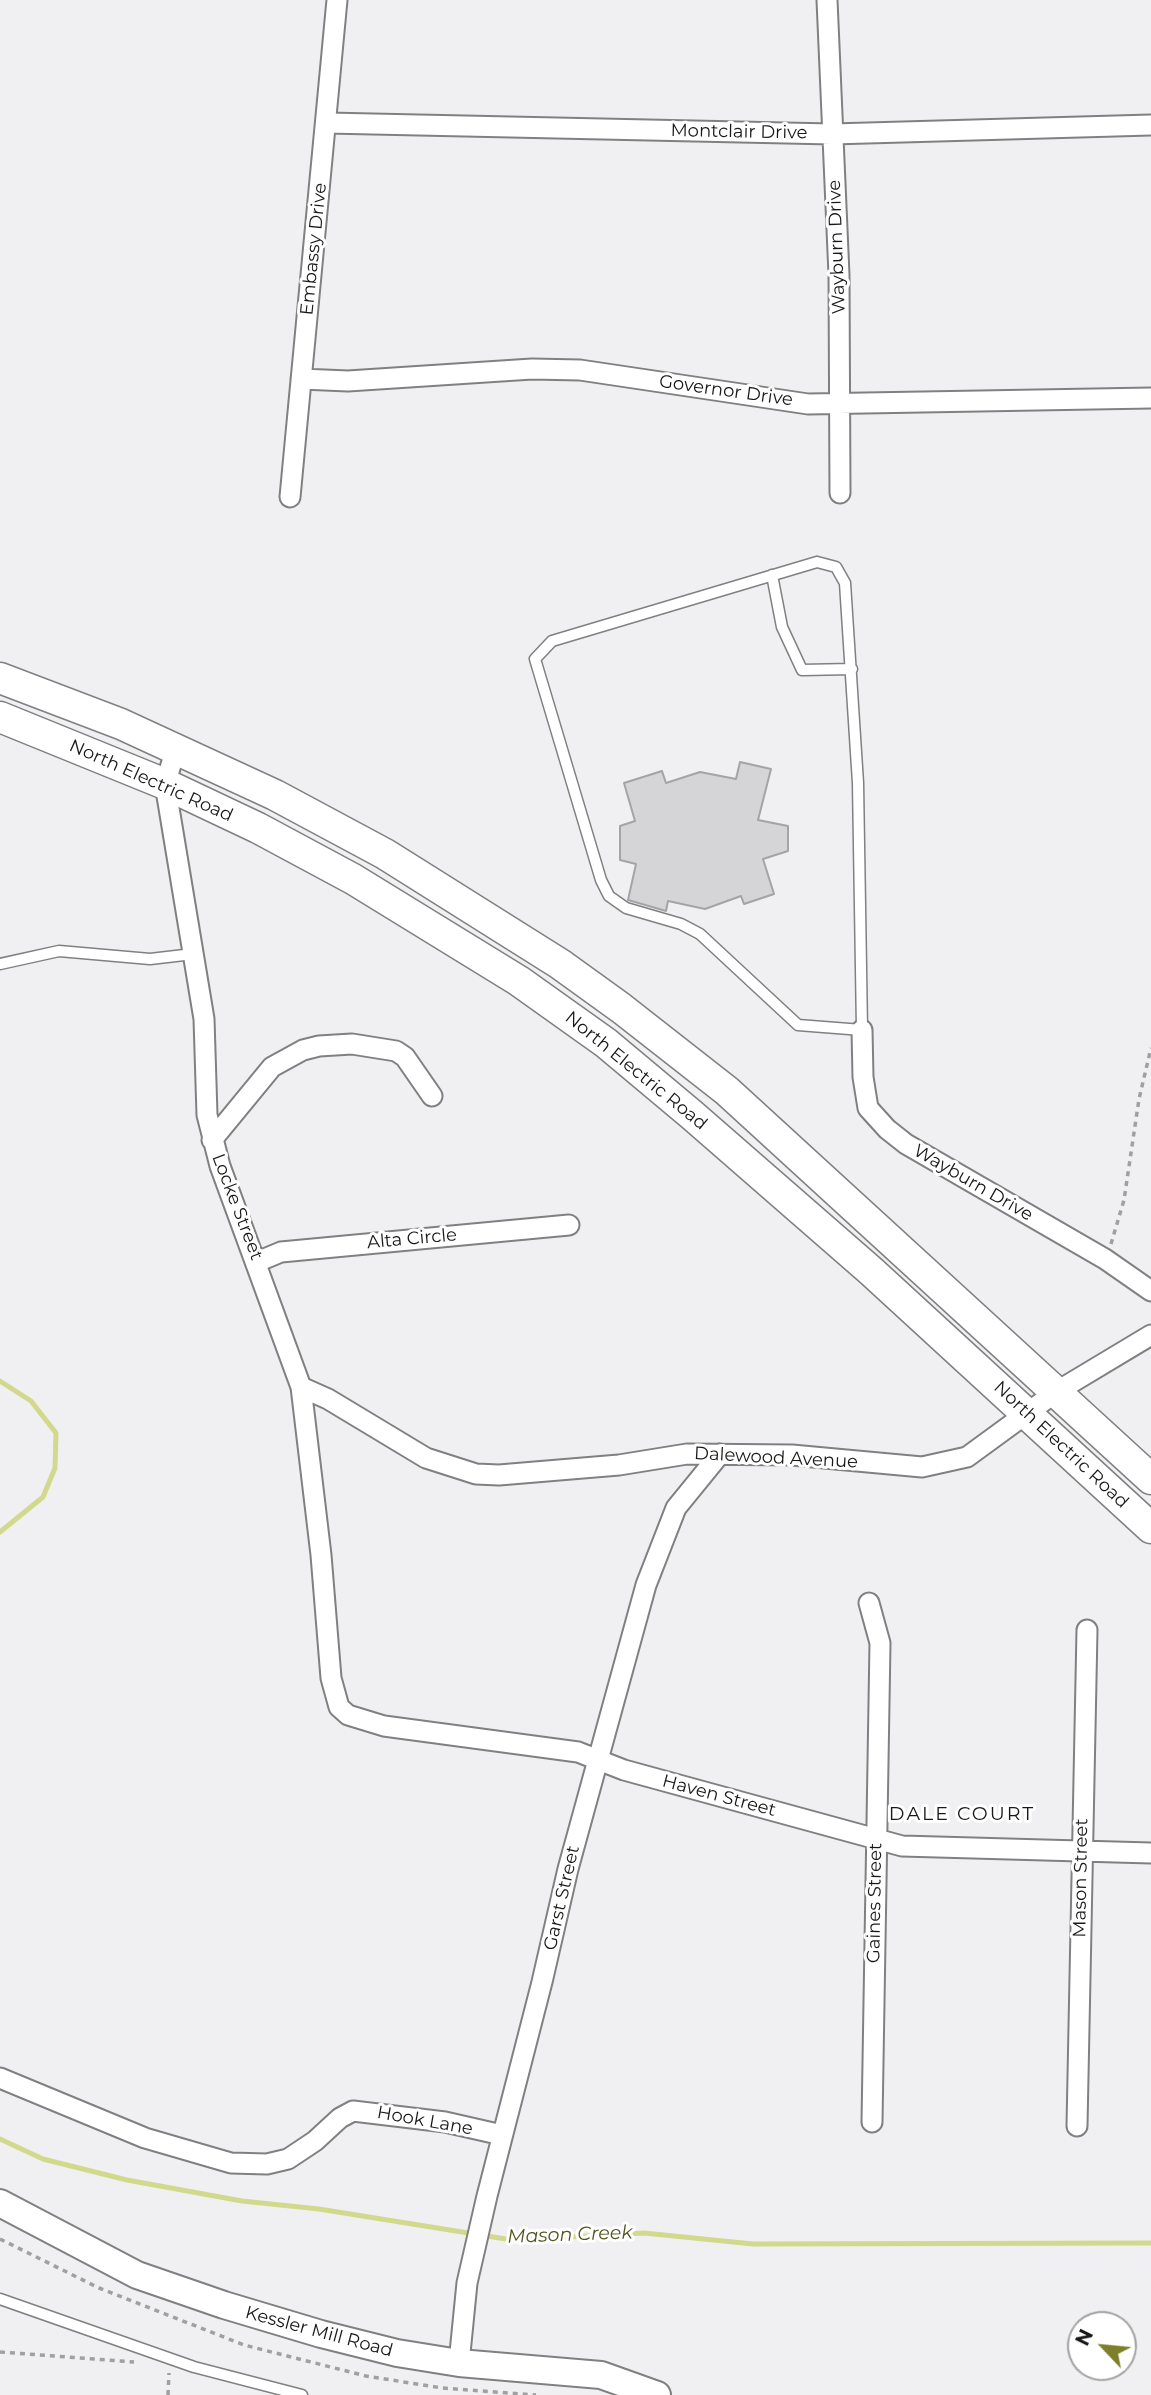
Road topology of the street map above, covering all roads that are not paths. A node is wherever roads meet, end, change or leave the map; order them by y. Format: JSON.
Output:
{"nodes":[{"id":1,"x":337,"y":0,"type":"edge"},
{"id":2,"x":827,"y":0,"type":"edge"},
{"id":3,"x":327,"y":123,"type":"junction"},
{"id":4,"x":1151,"y":125,"type":"edge"},
{"id":5,"x":832,"y":134,"type":"junction"},
{"id":6,"x":301,"y":379,"type":"junction"},
{"id":7,"x":1151,"y":398,"type":"edge"},
{"id":8,"x":841,"y":405,"type":"junction"},
{"id":9,"x":841,"y":493,"type":"dead end"},
{"id":10,"x":290,"y":497,"type":"dead end"},
{"id":11,"x":772,"y":575,"type":"junction"},
{"id":12,"x":852,"y":669,"type":"junction"},
{"id":13,"x":0,"y":678,"type":"edge"},
{"id":14,"x":0,"y":718,"type":"edge"},
{"id":15,"x":176,"y":749,"type":"junction"},
{"id":16,"x":166,"y":784,"type":"junction"},
{"id":17,"x":193,"y":954,"type":"junction"},
{"id":18,"x":0,"y":964,"type":"edge"},
{"id":19,"x":862,"y":1030,"type":"junction"},
{"id":20,"x":432,"y":1096,"type":"dead end"},
{"id":21,"x":212,"y":1140,"type":"junction"},
{"id":22,"x":569,"y":1225,"type":"dead end"},
{"id":23,"x":257,"y":1262,"type":"junction"},
{"id":24,"x":1151,"y":1291,"type":"edge"},
{"id":25,"x":1151,"y":1335,"type":"edge"},
{"id":26,"x":301,"y":1387,"type":"junction"},
{"id":27,"x":1056,"y":1392,"type":"junction"},
{"id":28,"x":1026,"y":1412,"type":"junction"},
{"id":29,"x":720,"y":1454,"type":"junction"},
{"id":30,"x":1151,"y":1479,"type":"edge"},
{"id":31,"x":1151,"y":1528,"type":"edge"},
{"id":32,"x":869,"y":1603,"type":"dead end"},
{"id":33,"x":1087,"y":1630,"type":"dead end"},
{"id":34,"x":329,"y":1663,"type":"joint"},
{"id":35,"x":598,"y":1759,"type":"junction"},
{"id":36,"x":877,"y":1838,"type":"junction"},
{"id":37,"x":1081,"y":1851,"type":"junction"},
{"id":38,"x":1151,"y":1853,"type":"edge"},
{"id":39,"x":0,"y":2078,"type":"edge"},
{"id":40,"x":872,"y":2122,"type":"dead end"},
{"id":41,"x":1077,"y":2126,"type":"dead end"},
{"id":42,"x":502,"y":2135,"type":"junction"},
{"id":43,"x":0,"y":2203,"type":"edge"},
{"id":44,"x":0,"y":2299,"type":"edge"},
{"id":45,"x":460,"y":2363,"type":"junction"},
{"id":46,"x":302,"y":2395,"type":"edge"},
{"id":47,"x":657,"y":2395,"type":"edge"}],
"edges":[{"from":1,"to":3,"type":"street","name":"Embassy Drive"},
{"from":2,"to":5,"type":"street","name":"Wayburn Drive"},
{"from":3,"to":5,"type":"street","name":"Montclair Drive"},
{"from":3,"to":6,"type":"street","name":"Embassy Drive"},
{"from":4,"to":5,"type":"street","name":"Montclair Drive"},
{"from":5,"to":8,"type":"street","name":"Wayburn Drive"},
{"from":6,"to":8,"type":"street","name":"Governor Drive"},
{"from":6,"to":10,"type":"street","name":"Embassy Drive"},
{"from":7,"to":8,"type":"street","name":"Governor Drive"},
{"from":8,"to":9,"type":"street","name":"Wayburn Drive"},
{"from":11,"to":12,"type":"lane"},
{"from":11,"to":12,"type":"lane"},
{"from":11,"to":19,"type":"lane"},
{"from":12,"to":19,"type":"lane"},
{"from":13,"to":15,"type":"main road","name":"North Electric Road"},
{"from":14,"to":16,"type":"main road","name":"North Electric Road"},
{"from":15,"to":16,"type":"street","name":"Locke Street"},
{"from":15,"to":27,"type":"main road","name":"North Electric Road"},
{"from":16,"to":17,"type":"street","name":"Locke Street"},
{"from":16,"to":28,"type":"main road","name":"North Electric Road"},
{"from":17,"to":18,"type":"lane"},
{"from":17,"to":21,"type":"street","name":"Locke Street"},
{"from":19,"to":24,"type":"street","name":"Wayburn Drive"},
{"from":20,"to":21,"type":"street"},
{"from":21,"to":23,"type":"street","name":"Locke Street"},
{"from":22,"to":23,"type":"street","name":"Alta Circle"},
{"from":23,"to":26,"type":"street","name":"Locke Street"},
{"from":25,"to":27,"type":"street","name":"Dalewood Avenue"},
{"from":26,"to":29,"type":"street","name":"Dalewood Avenue"},
{"from":26,"to":34,"type":"street","name":"Locke Street"},
{"from":27,"to":28,"type":"street","name":"Dalewood Avenue"},
{"from":27,"to":30,"type":"main road","name":"North Electric Road"},
{"from":28,"to":29,"type":"street","name":"Dalewood Avenue"},
{"from":28,"to":31,"type":"main road","name":"North Electric Road"},
{"from":29,"to":35,"type":"street","name":"Garst Street"},
{"from":32,"to":36,"type":"street","name":"Gaines Street"},
{"from":33,"to":37,"type":"street","name":"Mason Street"},
{"from":34,"to":35,"type":"street","name":"Haven Street"},
{"from":35,"to":36,"type":"street","name":"Haven Street"},
{"from":35,"to":42,"type":"street","name":"Garst Street"},
{"from":36,"to":37,"type":"street","name":"Haven Street"},
{"from":36,"to":40,"type":"street","name":"Gaines Street"},
{"from":37,"to":38,"type":"street","name":"Haven Street"},
{"from":37,"to":41,"type":"street","name":"Mason Street"},
{"from":39,"to":42,"type":"street","name":"Hook Lane"},
{"from":42,"to":45,"type":"street","name":"Garst Street"},
{"from":43,"to":45,"type":"street","name":"Kessler Mill Road"},
{"from":44,"to":46,"type":"lane"},
{"from":45,"to":47,"type":"street","name":"Kessler Mill Road"}]}
